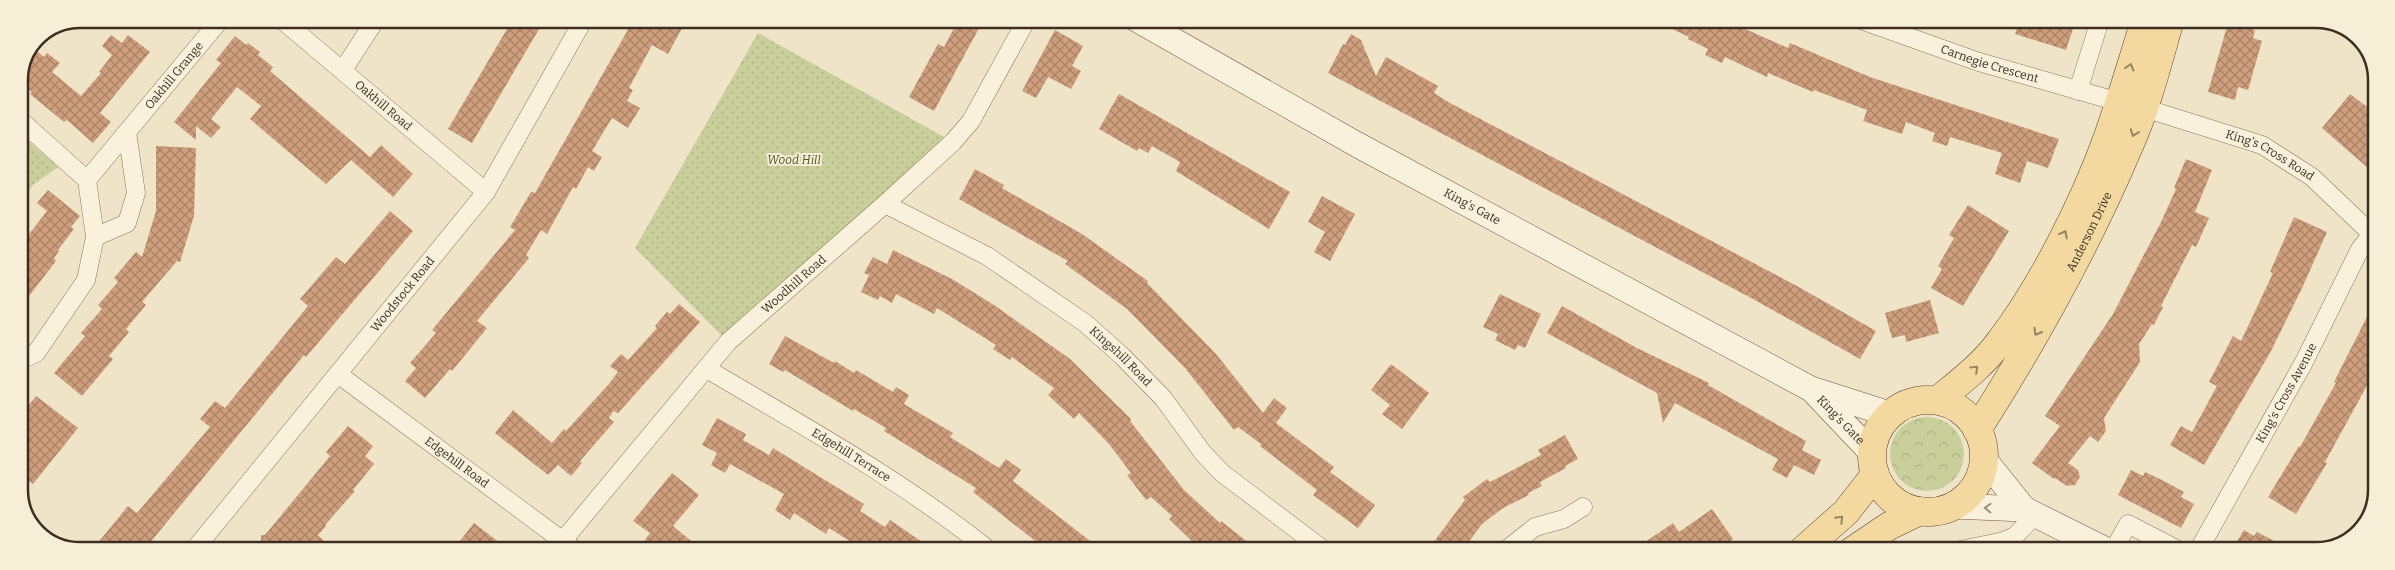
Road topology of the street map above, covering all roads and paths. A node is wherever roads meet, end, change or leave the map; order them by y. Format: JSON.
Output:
{"nodes":[{"id":1,"x":214,"y":28,"type":"edge"},
{"id":2,"x":292,"y":28,"type":"edge"},
{"id":3,"x":370,"y":28,"type":"edge"},
{"id":4,"x":579,"y":28,"type":"edge"},
{"id":5,"x":1021,"y":28,"type":"edge"},
{"id":6,"x":1156,"y":28,"type":"edge"},
{"id":7,"x":1883,"y":28,"type":"edge"},
{"id":8,"x":2098,"y":28,"type":"edge"},
{"id":9,"x":2144,"y":28,"type":"edge"},
{"id":10,"x":2166,"y":28,"type":"edge"},
{"id":11,"x":343,"y":70,"type":"junction"},
{"id":12,"x":2078,"y":91,"type":"junction"},
{"id":13,"x":2132,"y":105,"type":"junction"},
{"id":14,"x":28,"y":127,"type":"edge"},
{"id":15,"x":127,"y":132,"type":"junction"},
{"id":16,"x":86,"y":180,"type":"junction"},
{"id":17,"x":486,"y":192,"type":"junction"},
{"id":18,"x":885,"y":204,"type":"junction"},
{"id":19,"x":2367,"y":230,"type":"edge"},
{"id":20,"x":95,"y":237,"type":"junction"},
{"id":21,"x":2367,"y":242,"type":"edge"},
{"id":22,"x":28,"y":356,"type":"edge"},
{"id":23,"x":707,"y":368,"type":"junction"},
{"id":24,"x":338,"y":374,"type":"junction"},
{"id":25,"x":1811,"y":389,"type":"junction"},
{"id":26,"x":1938,"y":400,"type":"junction"},
{"id":27,"x":1889,"y":414,"type":"junction"},
{"id":28,"x":1977,"y":430,"type":"junction"},
{"id":29,"x":1984,"y":459,"type":"junction"},
{"id":30,"x":1873,"y":464,"type":"junction"},
{"id":31,"x":1952,"y":506,"type":"junction"},
{"id":32,"x":1583,"y":507,"type":"dead end"},
{"id":33,"x":1920,"y":511,"type":"junction"},
{"id":34,"x":2030,"y":512,"type":"junction"},
{"id":35,"x":201,"y":542,"type":"edge"},
{"id":36,"x":557,"y":542,"type":"edge"},
{"id":37,"x":568,"y":542,"type":"edge"},
{"id":38,"x":980,"y":542,"type":"edge"},
{"id":39,"x":1314,"y":542,"type":"edge"},
{"id":40,"x":1516,"y":542,"type":"edge"},
{"id":41,"x":1812,"y":542,"type":"edge"},
{"id":42,"x":1865,"y":542,"type":"edge"},
{"id":43,"x":1999,"y":542,"type":"edge"},
{"id":44,"x":2090,"y":542,"type":"edge"},
{"id":45,"x":2118,"y":542,"type":"edge"},
{"id":46,"x":2163,"y":542,"type":"edge"},
{"id":47,"x":2203,"y":542,"type":"edge"}],
"edges":[{"from":1,"to":15,"type":"street","name":"Oakhill Grange"},
{"from":2,"to":11,"type":"street","name":"Oakhill Road"},
{"from":3,"to":11,"type":"street"},
{"from":4,"to":17,"type":"street","name":"Woodstock Road"},
{"from":5,"to":18,"type":"street","name":"Woodhill Road"},
{"from":6,"to":25,"type":"street","name":"King's Gate"},
{"from":7,"to":12,"type":"street","name":"Carnegie Crescent"},
{"from":8,"to":12,"type":"street"},
{"from":13,"to":9,"type":"main road","name":"Anderson Drive","one_way":true},
{"from":10,"to":13,"type":"main road","name":"Anderson Drive"},
{"from":11,"to":17,"type":"street","name":"Oakhill Road"},
{"from":12,"to":13,"type":"street","name":"Carnegie Crescent"},
{"from":13,"to":19,"type":"street","name":"King's Cross Road"},
{"from":26,"to":13,"type":"main road","name":"Anderson Drive","one_way":true},
{"from":13,"to":28,"type":"main road","name":"Anderson Drive","one_way":true},
{"from":14,"to":16,"type":"street"},
{"from":15,"to":16,"type":"street","name":"Oakhill Grange"},
{"from":15,"to":20,"type":"street"},
{"from":16,"to":20,"type":"street"},
{"from":17,"to":24,"type":"street","name":"Woodstock Road"},
{"from":18,"to":23,"type":"street","name":"Woodhill Road"},
{"from":18,"to":39,"type":"street","name":"Kingshill Road"},
{"from":20,"to":22,"type":"street"},
{"from":21,"to":47,"type":"street","name":"King's Cross Avenue"},
{"from":23,"to":37,"type":"street","name":"Woodhill Road"},
{"from":23,"to":38,"type":"street","name":"Edgehill Terrace"},
{"from":24,"to":35,"type":"street","name":"Woodstock Road"},
{"from":24,"to":36,"type":"street","name":"Edgehill Road"},
{"from":25,"to":27,"type":"street","name":"King's Gate"},
{"from":25,"to":30,"type":"street","name":"King's Gate"},
{"from":26,"to":27,"type":"main road"},
{"from":26,"to":28,"type":"main road"},
{"from":27,"to":30,"type":"main road"},
{"from":28,"to":29,"type":"main road"},
{"from":29,"to":31,"type":"main road"},
{"from":29,"to":34,"type":"street"},
{"from":30,"to":33,"type":"main road"},
{"from":41,"to":30,"type":"main road","one_way":true},
{"from":31,"to":33,"type":"main road"},
{"from":34,"to":31,"type":"street","one_way":true},
{"from":32,"to":40,"type":"street"},
{"from":33,"to":42,"type":"main road"},
{"from":34,"to":43,"type":"street"},
{"from":34,"to":44,"type":"street"},
{"from":45,"to":46,"type":"street"}]}
